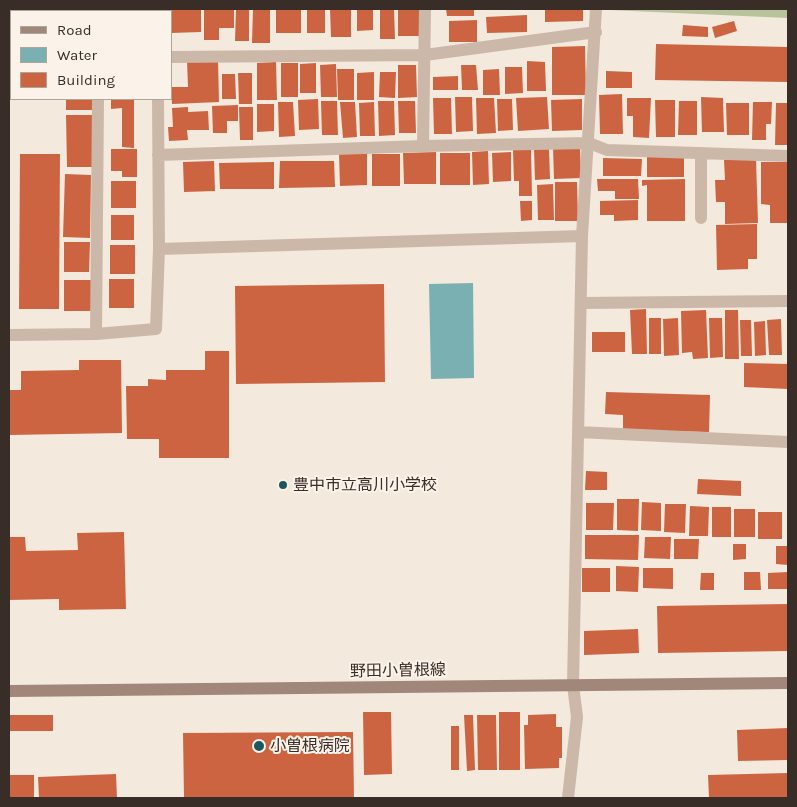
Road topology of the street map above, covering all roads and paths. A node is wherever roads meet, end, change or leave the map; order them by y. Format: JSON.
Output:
{"nodes":[{"id":1,"x":425,"y":9,"type":"edge"},
{"id":2,"x":596,"y":9,"type":"edge"},
{"id":3,"x":596,"y":32,"type":"junction"},
{"id":4,"x":425,"y":55,"type":"junction"},
{"id":5,"x":172,"y":57,"type":"edge"},
{"id":6,"x":98,"y":100,"type":"edge"},
{"id":7,"x":158,"y":100,"type":"edge"},
{"id":8,"x":589,"y":143,"type":"junction"},
{"id":9,"x":423,"y":146,"type":"junction"},
{"id":10,"x":701,"y":153,"type":"junction"},
{"id":11,"x":158,"y":155,"type":"junction"},
{"id":12,"x":788,"y":156,"type":"edge"},
{"id":13,"x":701,"y":218,"type":"dead end"},
{"id":14,"x":582,"y":236,"type":"junction"},
{"id":15,"x":159,"y":249,"type":"junction"},
{"id":16,"x":788,"y":302,"type":"edge"},
{"id":17,"x":581,"y":303,"type":"junction"},
{"id":18,"x":96,"y":334,"type":"junction"},
{"id":19,"x":9,"y":335,"type":"edge"},
{"id":20,"x":578,"y":432,"type":"junction"},
{"id":21,"x":788,"y":442,"type":"edge"},
{"id":22,"x":788,"y":683,"type":"edge"},
{"id":23,"x":573,"y":686,"type":"junction"},
{"id":24,"x":9,"y":691,"type":"edge"},
{"id":25,"x":568,"y":798,"type":"edge"}],
"edges":[{"from":1,"to":4,"type":"street"},
{"from":2,"to":3,"type":"street"},
{"from":3,"to":4,"type":"street"},
{"from":3,"to":8,"type":"street"},
{"from":4,"to":5,"type":"street"},
{"from":4,"to":9,"type":"street"},
{"from":6,"to":18,"type":"street"},
{"from":7,"to":11,"type":"street"},
{"from":8,"to":9,"type":"street"},
{"from":8,"to":10,"type":"street"},
{"from":8,"to":14,"type":"street"},
{"from":9,"to":11,"type":"street"},
{"from":10,"to":12,"type":"street"},
{"from":10,"to":13,"type":"street"},
{"from":11,"to":15,"type":"street"},
{"from":14,"to":15,"type":"street"},
{"from":14,"to":17,"type":"street"},
{"from":15,"to":18,"type":"street"},
{"from":16,"to":17,"type":"street"},
{"from":17,"to":20,"type":"street"},
{"from":18,"to":19,"type":"street"},
{"from":20,"to":21,"type":"street"},
{"from":20,"to":23,"type":"street"},
{"from":22,"to":23,"type":"street","name":"野田小曽根線"},
{"from":23,"to":24,"type":"street","name":"野田小曽根線"},
{"from":23,"to":25,"type":"street"}]}
